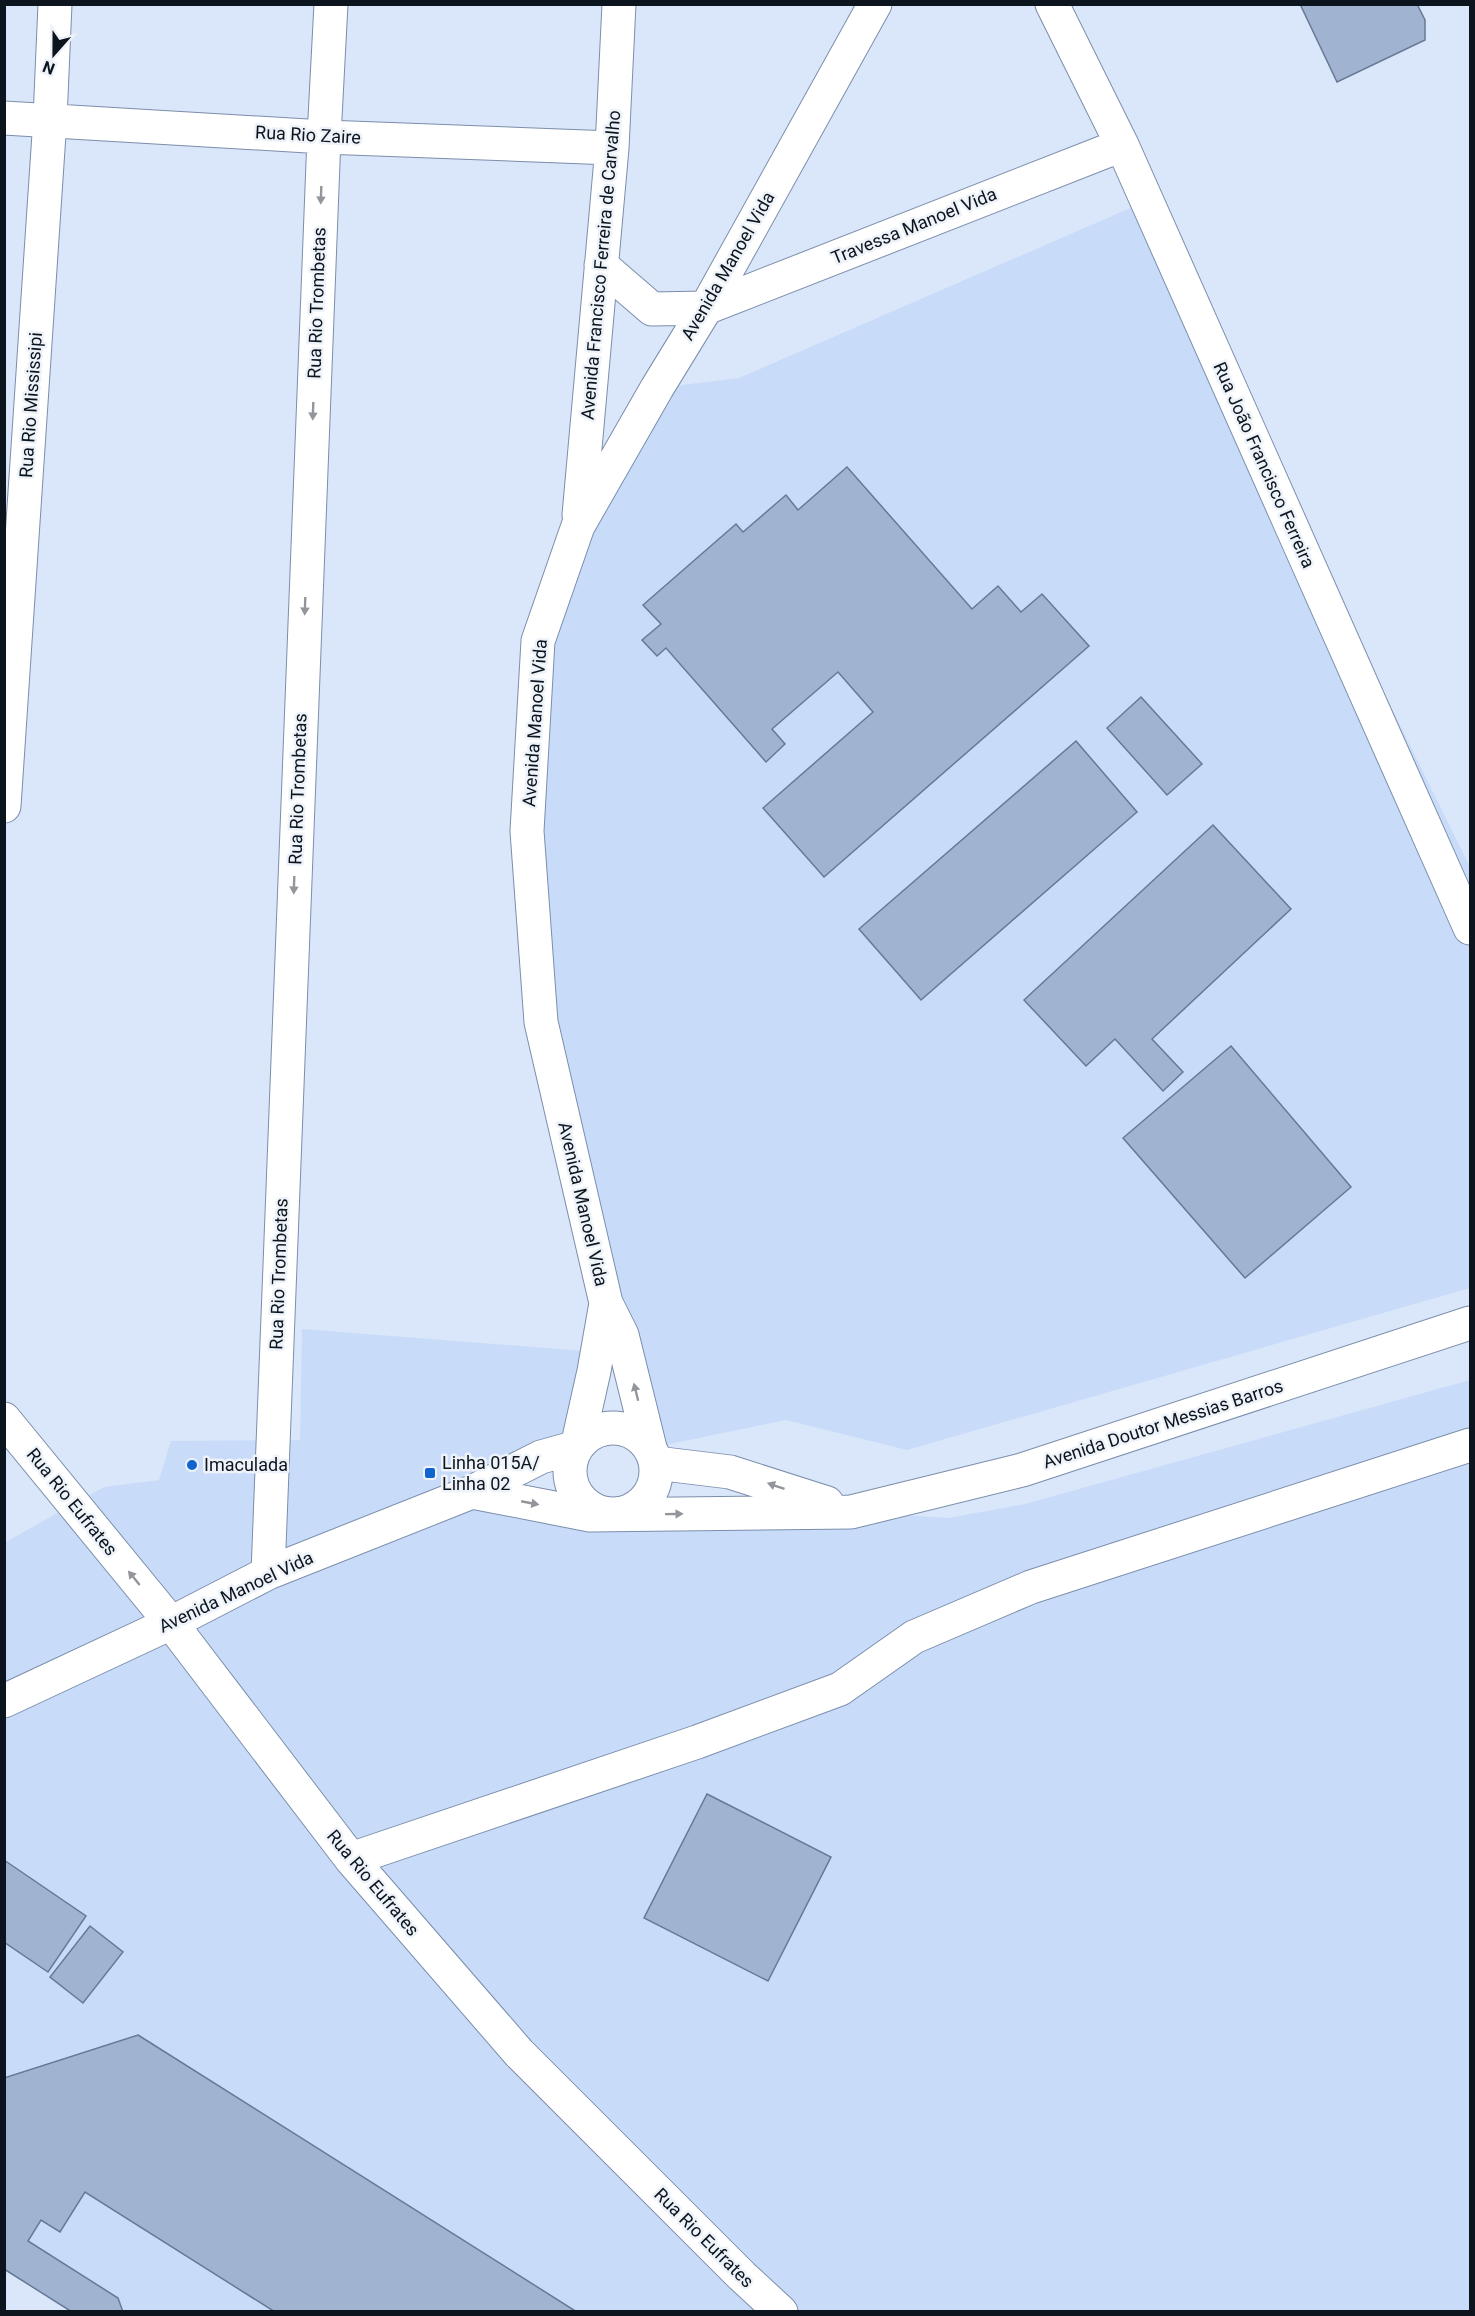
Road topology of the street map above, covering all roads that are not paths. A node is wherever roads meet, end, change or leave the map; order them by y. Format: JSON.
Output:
{"nodes":[{"id":1,"x":55,"y":4,"type":"edge"},
{"id":2,"x":331,"y":4,"type":"edge"},
{"id":3,"x":619,"y":4,"type":"edge"},
{"id":4,"x":875,"y":4,"type":"edge"},
{"id":5,"x":1052,"y":4,"type":"edge"},
{"id":6,"x":4,"y":118,"type":"edge"},
{"id":7,"x":50,"y":119,"type":"junction"},
{"id":8,"x":324,"y":137,"type":"junction"},
{"id":9,"x":1122,"y":145,"type":"junction"},
{"id":10,"x":612,"y":148,"type":"junction"},
{"id":11,"x":601,"y":265,"type":"junction"},
{"id":12,"x":706,"y":308,"type":"junction"},
{"id":13,"x":578,"y":526,"type":"junction"},
{"id":14,"x":4,"y":806,"type":"edge"},
{"id":15,"x":1470,"y":928,"type":"edge"},
{"id":16,"x":606,"y":1303,"type":"junction"},
{"id":17,"x":1470,"y":1323,"type":"edge"},
{"id":18,"x":4,"y":1419,"type":"edge"},
{"id":19,"x":1470,"y":1445,"type":"edge"},
{"id":20,"x":577,"y":1447,"type":"junction"},
{"id":21,"x":653,"y":1456,"type":"junction"},
{"id":22,"x":472,"y":1492,"type":"junction"},
{"id":23,"x":851,"y":1512,"type":"junction"},
{"id":24,"x":616,"y":1515,"type":"junction"},
{"id":25,"x":268,"y":1573,"type":"junction"},
{"id":26,"x":171,"y":1623,"type":"junction"},
{"id":27,"x":4,"y":1701,"type":"edge"},
{"id":28,"x":351,"y":1859,"type":"junction"},
{"id":29,"x":781,"y":2312,"type":"edge"}],
"edges":[{"from":1,"to":7,"type":"street","name":"Rua Rio Mississipi"},
{"from":2,"to":8,"type":"street","name":"Rua Rio Trombetas"},
{"from":3,"to":10,"type":"street","name":"Avenida Francisco Ferreira de Carvalho"},
{"from":4,"to":12,"type":"street","name":"Avenida Manoel Vida"},
{"from":5,"to":9,"type":"street","name":"Rua João Francisco Ferreira"},
{"from":6,"to":7,"type":"street","name":"Rua Rio Zaire"},
{"from":7,"to":8,"type":"street","name":"Rua Rio Zaire"},
{"from":7,"to":14,"type":"street","name":"Rua Rio Mississipi"},
{"from":8,"to":10,"type":"street","name":"Rua Rio Zaire"},
{"from":8,"to":25,"type":"street","name":"Rua Rio Trombetas","one_way":true},
{"from":9,"to":12,"type":"street","name":"Travessa Manoel Vida"},
{"from":9,"to":15,"type":"street","name":"Rua João Francisco Ferreira"},
{"from":10,"to":11,"type":"street","name":"Avenida Francisco Ferreira de Carvalho"},
{"from":11,"to":12,"type":"street"},
{"from":11,"to":13,"type":"street","name":"Avenida Francisco Ferreira de Carvalho"},
{"from":12,"to":13,"type":"street","name":"Avenida Manoel Vida"},
{"from":13,"to":16,"type":"street","name":"Avenida Manoel Vida"},
{"from":16,"to":20,"type":"street","name":"Avenida Manoel Vida"},
{"from":21,"to":16,"type":"street","name":"Avenida Manoel Vida","one_way":true},
{"from":17,"to":23,"type":"street","name":"Avenida Doutor Messias Barros"},
{"from":26,"to":18,"type":"street","name":"Rua Rio Eufrates","one_way":true},
{"from":19,"to":28,"type":"street"},
{"from":20,"to":21,"type":"street","name":"Avenida Manoel Vida"},
{"from":20,"to":22,"type":"street","name":"Avenida Manoel Vida"},
{"from":20,"to":24,"type":"street","name":"Avenida Manoel Vida"},
{"from":23,"to":21,"type":"street","one_way":true},
{"from":21,"to":24,"type":"street","name":"Avenida Manoel Vida"},
{"from":22,"to":24,"type":"street","name":"Avenida Manoel Vida","one_way":true},
{"from":22,"to":25,"type":"street","name":"Avenida Manoel Vida"},
{"from":24,"to":23,"type":"street","name":"Avenida Doutor Messias Barros","one_way":true},
{"from":25,"to":26,"type":"street","name":"Avenida Manoel Vida"},
{"from":26,"to":27,"type":"street","name":"Avenida Manoel Vida"},
{"from":26,"to":28,"type":"street","name":"Rua Rio Eufrates"},
{"from":28,"to":29,"type":"street","name":"Rua Rio Eufrates"}]}
